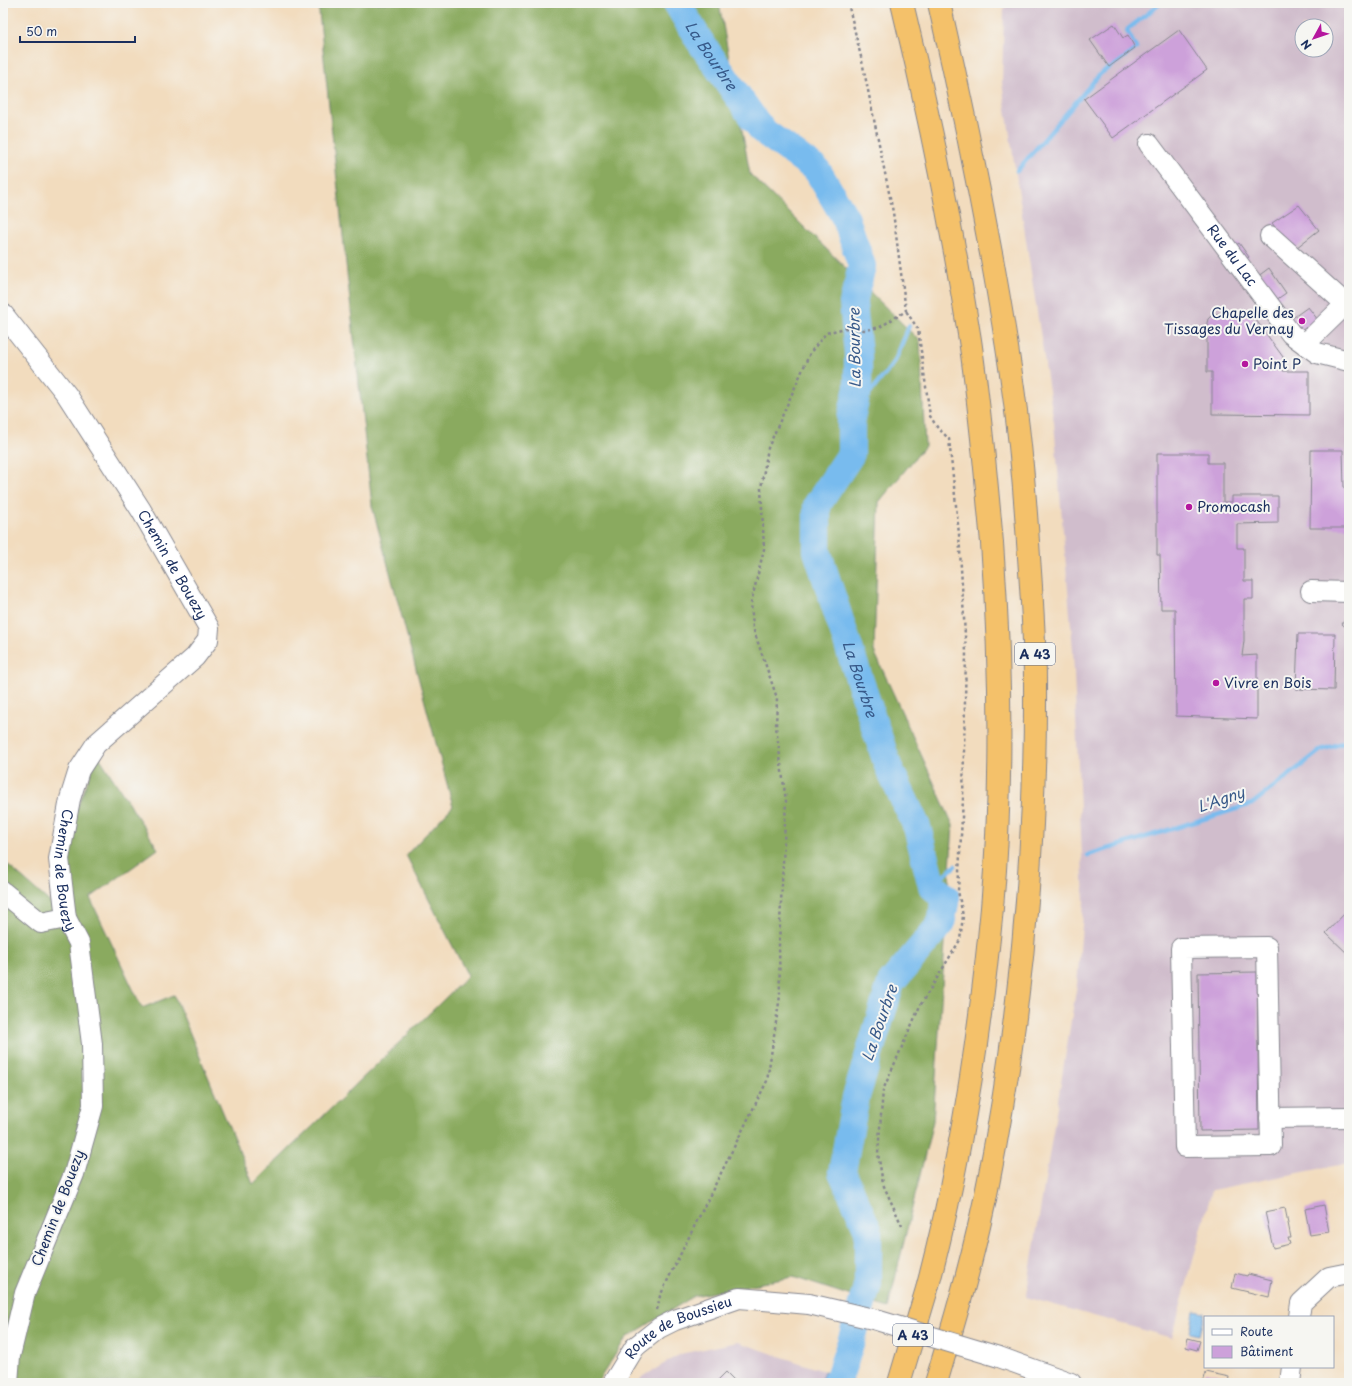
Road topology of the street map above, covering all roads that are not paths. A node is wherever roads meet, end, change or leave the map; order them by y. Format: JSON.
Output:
{"nodes":[{"id":1,"x":902,"y":3,"type":"edge"},
{"id":2,"x":939,"y":3,"type":"edge"},
{"id":3,"x":1149,"y":144,"type":"dead end"},
{"id":4,"x":1270,"y":236,"type":"dead end"},
{"id":5,"x":1348,"y":306,"type":"edge"},
{"id":6,"x":3,"y":314,"type":"edge"},
{"id":7,"x":1305,"y":344,"type":"junction"},
{"id":8,"x":1349,"y":362,"type":"edge"},
{"id":9,"x":1311,"y":591,"type":"dead end"},
{"id":10,"x":1349,"y":592,"type":"edge"},
{"id":11,"x":3,"y":892,"type":"edge"},
{"id":12,"x":66,"y":918,"type":"junction"},
{"id":13,"x":1349,"y":1117,"type":"edge"},
{"id":14,"x":1270,"y":1118,"type":"junction"},
{"id":15,"x":1349,"y":1273,"type":"edge"},
{"id":16,"x":1299,"y":1316,"type":"edge"},
{"id":17,"x":1292,"y":1368,"type":"edge"},
{"id":18,"x":8,"y":1383,"type":"edge"},
{"id":19,"x":613,"y":1383,"type":"edge"},
{"id":20,"x":899,"y":1383,"type":"edge"},
{"id":21,"x":936,"y":1383,"type":"edge"},
{"id":22,"x":1071,"y":1383,"type":"edge"},
{"id":23,"x":1290,"y":1383,"type":"edge"}],
"edges":[{"from":1,"to":20,"type":"highway","number":"A 43"},
{"from":2,"to":21,"type":"highway","number":"A 43"},
{"from":3,"to":7,"type":"street","name":"Rue du Lac"},
{"from":4,"to":5,"type":"street"},
{"from":5,"to":7,"type":"street"},
{"from":6,"to":12,"type":"street","name":"Chemin de Bouezy"},
{"from":7,"to":8,"type":"street","name":"Rue du Lac"},
{"from":9,"to":10,"type":"street"},
{"from":11,"to":12,"type":"street"},
{"from":12,"to":18,"type":"street","name":"Chemin de Bouezy"},
{"from":13,"to":14,"type":"street"},
{"from":14,"to":14,"type":"street"},
{"from":15,"to":16,"type":"street"},
{"from":17,"to":23,"type":"street"},
{"from":19,"to":22,"type":"street","name":"Route de Boussieu","bridge":true}]}
